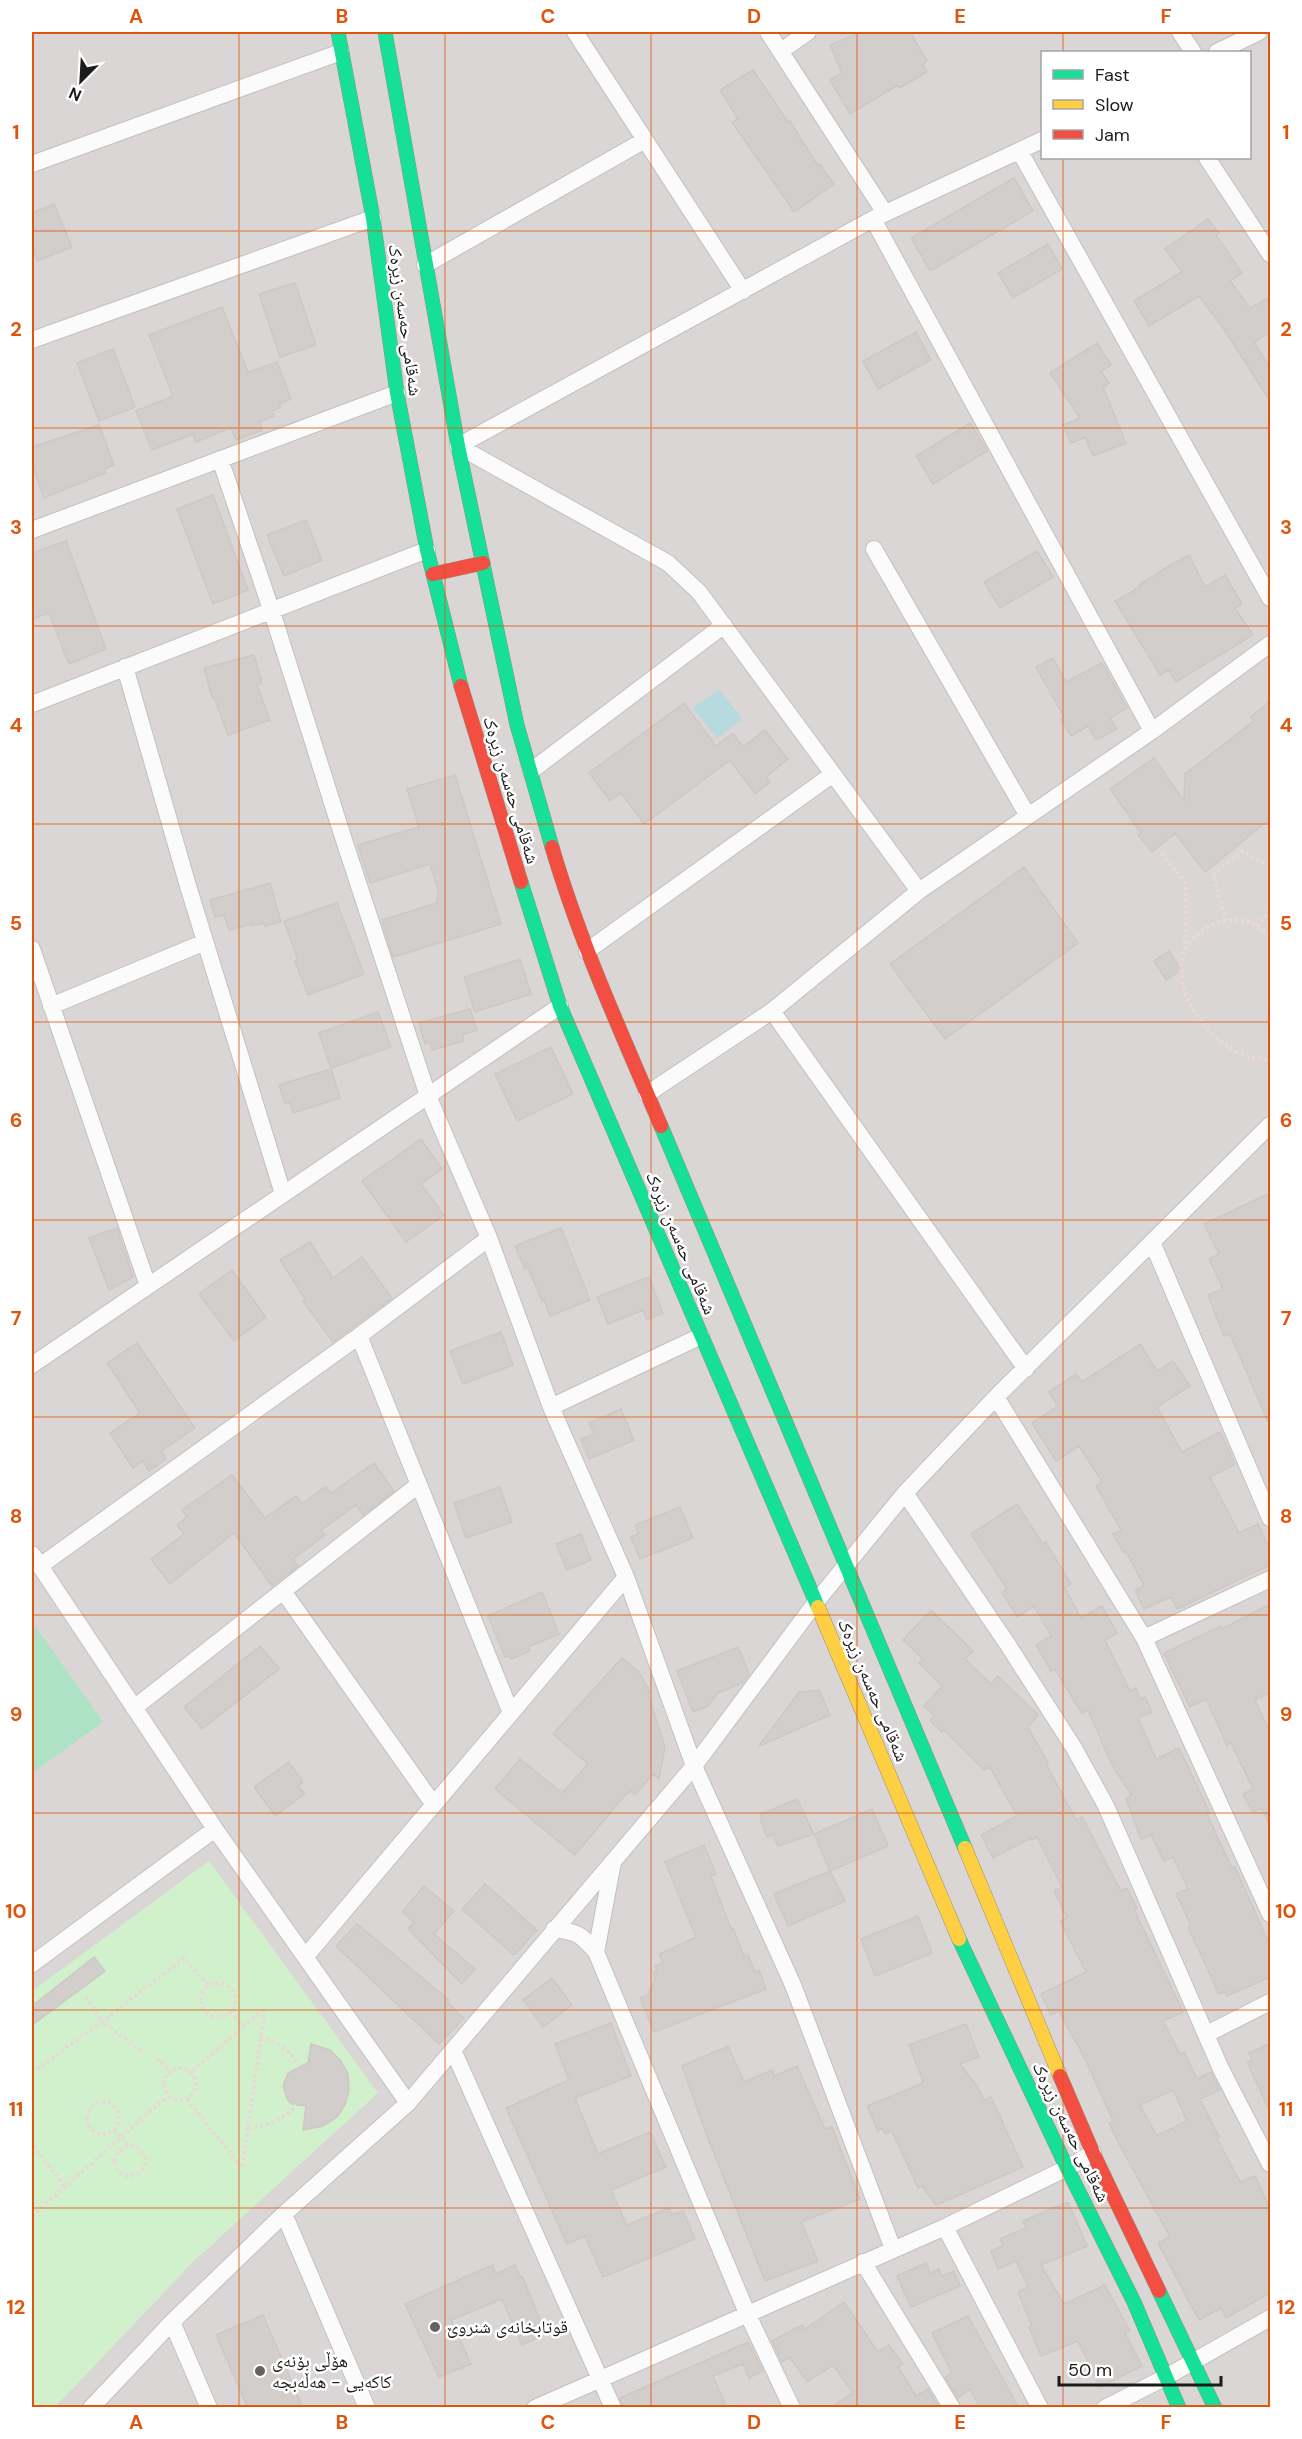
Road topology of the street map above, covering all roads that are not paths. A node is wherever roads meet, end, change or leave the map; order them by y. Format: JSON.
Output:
{"nodes":[{"id":1,"x":338,"y":32,"type":"edge"},
{"id":2,"x":385,"y":32,"type":"edge"},
{"id":3,"x":575,"y":32,"type":"edge"},
{"id":4,"x":768,"y":32,"type":"edge"},
{"id":5,"x":808,"y":32,"type":"edge"},
{"id":6,"x":1179,"y":32,"type":"edge"},
{"id":7,"x":1259,"y":32,"type":"edge"},
{"id":8,"x":781,"y":51,"type":"junction"},
{"id":9,"x":1192,"y":51,"type":"edge"},
{"id":10,"x":1219,"y":51,"type":"edge"},
{"id":11,"x":341,"y":52,"type":"junction"},
{"id":12,"x":645,"y":140,"type":"junction"},
{"id":13,"x":1041,"y":141,"type":"edge"},
{"id":14,"x":1020,"y":152,"type":"junction"},
{"id":15,"x":1208,"y":159,"type":"edge"},
{"id":16,"x":33,"y":160,"type":"edge"},
{"id":17,"x":879,"y":216,"type":"junction"},
{"id":18,"x":373,"y":218,"type":"junction"},
{"id":19,"x":1270,"y":254,"type":"edge"},
{"id":20,"x":425,"y":266,"type":"junction"},
{"id":21,"x":743,"y":291,"type":"junction"},
{"id":22,"x":32,"y":340,"type":"edge"},
{"id":23,"x":397,"y":393,"type":"junction"},
{"id":24,"x":458,"y":446,"type":"junction"},
{"id":25,"x":220,"y":459,"type":"junction"},
{"id":26,"x":32,"y":530,"type":"edge"},
{"id":27,"x":874,"y":549,"type":"dead end"},
{"id":28,"x":427,"y":550,"type":"junction"},
{"id":29,"x":483,"y":563,"type":"junction"},
{"id":30,"x":433,"y":574,"type":"junction"},
{"id":31,"x":1270,"y":598,"type":"edge"},
{"id":32,"x":273,"y":612,"type":"junction"},
{"id":33,"x":724,"y":626,"type":"junction"},
{"id":34,"x":1270,"y":644,"type":"edge"},
{"id":35,"x":125,"y":667,"type":"junction"},
{"id":36,"x":32,"y":704,"type":"edge"},
{"id":37,"x":1152,"y":731,"type":"junction"},
{"id":38,"x":531,"y":771,"type":"junction"},
{"id":39,"x":834,"y":774,"type":"junction"},
{"id":40,"x":1028,"y":816,"type":"junction"},
{"id":41,"x":919,"y":891,"type":"junction"},
{"id":42,"x":205,"y":942,"type":"junction"},
{"id":43,"x":32,"y":949,"type":"edge"},
{"id":44,"x":587,"y":951,"type":"junction"},
{"id":45,"x":51,"y":1006,"type":"junction"},
{"id":46,"x":560,"y":1006,"type":"junction"},
{"id":47,"x":772,"y":1011,"type":"junction"},
{"id":48,"x":647,"y":1094,"type":"junction"},
{"id":49,"x":428,"y":1096,"type":"junction"},
{"id":50,"x":1270,"y":1125,"type":"edge"},
{"id":51,"x":283,"y":1194,"type":"junction"},
{"id":52,"x":489,"y":1238,"type":"junction"},
{"id":53,"x":1152,"y":1242,"type":"junction"},
{"id":54,"x":148,"y":1286,"type":"junction"},
{"id":55,"x":359,"y":1336,"type":"junction"},
{"id":56,"x":701,"y":1336,"type":"junction"},
{"id":57,"x":32,"y":1365,"type":"edge"},
{"id":58,"x":1026,"y":1369,"type":"junction"},
{"id":59,"x":996,"y":1397,"type":"junction"},
{"id":60,"x":551,"y":1407,"type":"junction"},
{"id":61,"x":418,"y":1485,"type":"junction"},
{"id":62,"x":905,"y":1493,"type":"junction"},
{"id":63,"x":1270,"y":1518,"type":"edge"},
{"id":64,"x":36,"y":1560,"type":"edge"},
{"id":65,"x":847,"y":1566,"type":"junction"},
{"id":66,"x":627,"y":1577,"type":"junction"},
{"id":67,"x":1270,"y":1579,"type":"edge"},
{"id":68,"x":283,"y":1592,"type":"junction"},
{"id":69,"x":816,"y":1602,"type":"junction"},
{"id":70,"x":1144,"y":1638,"type":"junction"},
{"id":71,"x":134,"y":1708,"type":"junction"},
{"id":72,"x":511,"y":1713,"type":"junction"},
{"id":73,"x":694,"y":1766,"type":"junction"},
{"id":74,"x":434,"y":1804,"type":"junction"},
{"id":75,"x":215,"y":1829,"type":"junction"},
{"id":76,"x":613,"y":1862,"type":"junction"},
{"id":77,"x":1270,"y":1914,"type":"edge"},
{"id":78,"x":554,"y":1929,"type":"junction"},
{"id":79,"x":596,"y":1952,"type":"junction"},
{"id":80,"x":306,"y":1956,"type":"junction"},
{"id":81,"x":32,"y":1964,"type":"edge"},
{"id":82,"x":1270,"y":2002,"type":"edge"},
{"id":83,"x":1207,"y":2034,"type":"junction"},
{"id":84,"x":453,"y":2050,"type":"junction"},
{"id":85,"x":408,"y":2103,"type":"junction"},
{"id":86,"x":1093,"y":2153,"type":"junction"},
{"id":87,"x":1270,"y":2164,"type":"edge"},
{"id":88,"x":1067,"y":2169,"type":"junction"},
{"id":89,"x":284,"y":2214,"type":"junction"},
{"id":90,"x":945,"y":2227,"type":"junction"},
{"id":91,"x":893,"y":2249,"type":"junction"},
{"id":92,"x":863,"y":2262,"type":"junction"},
{"id":93,"x":747,"y":2313,"type":"junction"},
{"id":94,"x":1270,"y":2318,"type":"edge"},
{"id":95,"x":172,"y":2322,"type":"junction"},
{"id":96,"x":1192,"y":2362,"type":"junction"},
{"id":97,"x":1166,"y":2377,"type":"junction"},
{"id":98,"x":600,"y":2379,"type":"junction"},
{"id":99,"x":91,"y":2408,"type":"edge"},
{"id":100,"x":209,"y":2408,"type":"edge"},
{"id":101,"x":367,"y":2408,"type":"edge"},
{"id":102,"x":535,"y":2408,"type":"edge"},
{"id":103,"x":614,"y":2408,"type":"edge"},
{"id":104,"x":792,"y":2408,"type":"edge"},
{"id":105,"x":952,"y":2408,"type":"edge"},
{"id":106,"x":1040,"y":2408,"type":"edge"},
{"id":107,"x":1105,"y":2408,"type":"edge"},
{"id":108,"x":1179,"y":2408,"type":"edge"},
{"id":109,"x":1215,"y":2408,"type":"edge"}],
"edges":[{"from":1,"to":11,"type":"main road","name":"شەقامی حەسەن زیرەک"},
{"from":2,"to":20,"type":"main road","name":"شەقامی حەسەن زیرەک"},
{"from":3,"to":12,"type":"street"},
{"from":4,"to":8,"type":"street"},
{"from":5,"to":8,"type":"street"},
{"from":6,"to":9,"type":"street"},
{"from":7,"to":10,"type":"street"},
{"from":8,"to":17,"type":"street"},
{"from":11,"to":16,"type":"street"},
{"from":11,"to":18,"type":"main road","name":"شەقامی حەسەن زیرەک"},
{"from":12,"to":20,"type":"street"},
{"from":12,"to":21,"type":"street"},
{"from":13,"to":14,"type":"street"},
{"from":14,"to":17,"type":"street"},
{"from":14,"to":31,"type":"street"},
{"from":15,"to":19,"type":"street"},
{"from":17,"to":21,"type":"street"},
{"from":17,"to":37,"type":"street"},
{"from":18,"to":22,"type":"street"},
{"from":18,"to":23,"type":"main road","name":"شەقامی حەسەن زیرەک"},
{"from":20,"to":24,"type":"main road","name":"شەقامی حەسەن زیرەک"},
{"from":21,"to":24,"type":"street"},
{"from":23,"to":25,"type":"street"},
{"from":23,"to":28,"type":"main road","name":"شەقامی حەسەن زیرەک"},
{"from":24,"to":29,"type":"main road","name":"شەقامی حەسەن زیرەک"},
{"from":24,"to":33,"type":"street"},
{"from":25,"to":26,"type":"street"},
{"from":25,"to":32,"type":"street"},
{"from":27,"to":40,"type":"street"},
{"from":28,"to":30,"type":"main road","name":"شەقامی حەسەن زیرەک"},
{"from":28,"to":32,"type":"street"},
{"from":29,"to":30,"type":"main road"},
{"from":29,"to":38,"type":"main road","name":"شەقامی حەسەن زیرەک"},
{"from":30,"to":46,"type":"main road","name":"شەقامی حەسەن زیرەک"},
{"from":32,"to":35,"type":"street"},
{"from":32,"to":49,"type":"street"},
{"from":33,"to":38,"type":"street"},
{"from":33,"to":39,"type":"street"},
{"from":34,"to":37,"type":"street"},
{"from":35,"to":36,"type":"street"},
{"from":35,"to":42,"type":"street"},
{"from":37,"to":40,"type":"street"},
{"from":38,"to":44,"type":"main road","name":"شەقامی حەسەن زیرەک"},
{"from":39,"to":41,"type":"street"},
{"from":39,"to":44,"type":"street"},
{"from":40,"to":41,"type":"street"},
{"from":41,"to":47,"type":"street"},
{"from":42,"to":45,"type":"street"},
{"from":42,"to":51,"type":"street"},
{"from":43,"to":45,"type":"street"},
{"from":44,"to":48,"type":"main road","name":"شەقامی حەسەن زیرەک"},
{"from":45,"to":54,"type":"street"},
{"from":46,"to":49,"type":"street"},
{"from":46,"to":56,"type":"main road","name":"شەقامی حەسەن زیرەک"},
{"from":47,"to":48,"type":"street"},
{"from":47,"to":58,"type":"street"},
{"from":48,"to":65,"type":"main road","name":"شەقامی حەسەن زیرەک"},
{"from":49,"to":51,"type":"street"},
{"from":49,"to":52,"type":"street"},
{"from":50,"to":53,"type":"street"},
{"from":51,"to":54,"type":"street"},
{"from":52,"to":55,"type":"street"},
{"from":52,"to":60,"type":"street"},
{"from":53,"to":58,"type":"street"},
{"from":53,"to":63,"type":"street"},
{"from":54,"to":57,"type":"street"},
{"from":55,"to":61,"type":"street"},
{"from":55,"to":64,"type":"street"},
{"from":56,"to":60,"type":"street"},
{"from":56,"to":69,"type":"main road","name":"شەقامی حەسەن زیرەک"},
{"from":58,"to":59,"type":"street"},
{"from":59,"to":62,"type":"street"},
{"from":59,"to":70,"type":"street"},
{"from":60,"to":66,"type":"street"},
{"from":61,"to":68,"type":"street"},
{"from":61,"to":72,"type":"street"},
{"from":62,"to":65,"type":"street"},
{"from":62,"to":83,"type":"street"},
{"from":64,"to":71,"type":"street"},
{"from":65,"to":69,"type":"street"},
{"from":65,"to":86,"type":"main road","name":"شەقامی حەسەن زیرەک"},
{"from":66,"to":72,"type":"street"},
{"from":66,"to":73,"type":"street"},
{"from":67,"to":70,"type":"street"},
{"from":68,"to":71,"type":"street"},
{"from":68,"to":74,"type":"street"},
{"from":69,"to":73,"type":"street"},
{"from":69,"to":88,"type":"main road","name":"شەقامی حەسەن زیرەک"},
{"from":70,"to":77,"type":"street"},
{"from":71,"to":75,"type":"street"},
{"from":72,"to":74,"type":"street"},
{"from":73,"to":76,"type":"street"},
{"from":73,"to":91,"type":"street"},
{"from":74,"to":80,"type":"street"},
{"from":75,"to":80,"type":"street"},
{"from":75,"to":81,"type":"street"},
{"from":76,"to":78,"type":"street"},
{"from":76,"to":79,"type":"street"},
{"from":78,"to":79,"type":"street"},
{"from":78,"to":84,"type":"street"},
{"from":79,"to":93,"type":"street"},
{"from":80,"to":85,"type":"street"},
{"from":82,"to":83,"type":"street"},
{"from":83,"to":87,"type":"street"},
{"from":84,"to":85,"type":"street"},
{"from":84,"to":98,"type":"street"},
{"from":85,"to":89,"type":"street"},
{"from":86,"to":88,"type":"street"},
{"from":86,"to":96,"type":"main road","name":"شەقامی حەسەن زیرەک"},
{"from":88,"to":90,"type":"street"},
{"from":88,"to":97,"type":"main road","name":"شەقامی حەسەن زیرەک"},
{"from":89,"to":95,"type":"street"},
{"from":89,"to":101,"type":"street"},
{"from":90,"to":91,"type":"street"},
{"from":90,"to":106,"type":"street"},
{"from":91,"to":92,"type":"street"},
{"from":92,"to":93,"type":"street"},
{"from":92,"to":105,"type":"street"},
{"from":93,"to":98,"type":"street"},
{"from":93,"to":104,"type":"street"},
{"from":94,"to":96,"type":"street"},
{"from":95,"to":99,"type":"street"},
{"from":95,"to":100,"type":"street"},
{"from":96,"to":97,"type":"street"},
{"from":96,"to":109,"type":"main road","name":"شەقامی حەسەن زیرەک"},
{"from":97,"to":107,"type":"street"},
{"from":97,"to":108,"type":"main road","name":"شەقامی حەسەن زیرەک"},
{"from":98,"to":102,"type":"street"},
{"from":98,"to":103,"type":"street"}]}
